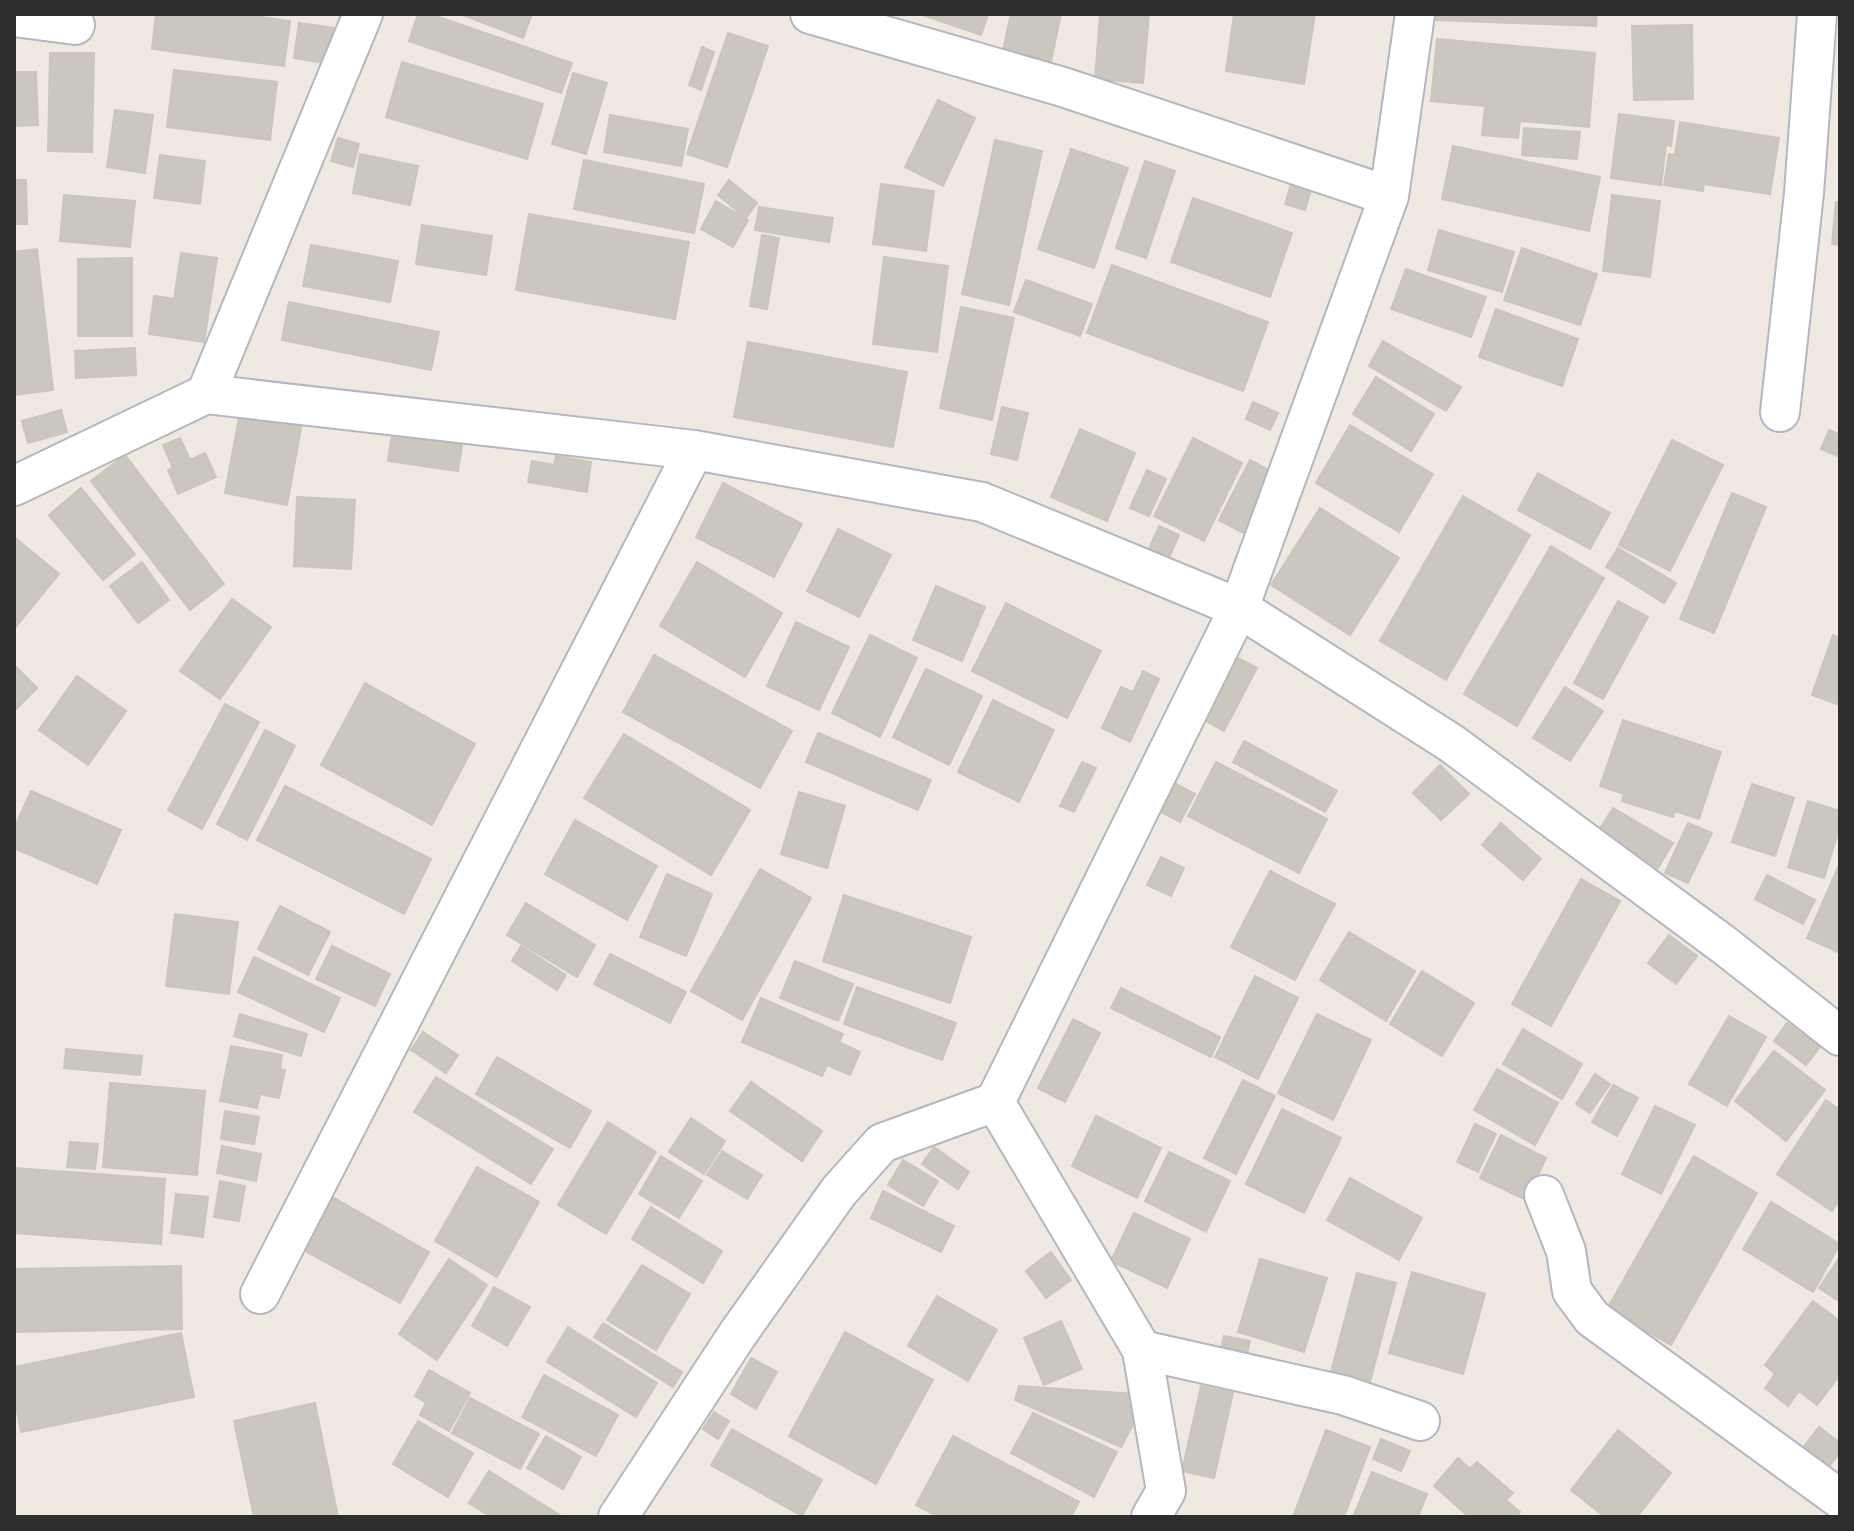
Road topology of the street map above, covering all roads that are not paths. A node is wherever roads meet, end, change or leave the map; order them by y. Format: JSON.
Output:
{"nodes":[{"id":1,"x":363,"y":14,"type":"edge"},
{"id":2,"x":810,"y":14,"type":"edge"},
{"id":3,"x":1415,"y":14,"type":"edge"},
{"id":4,"x":1817,"y":14,"type":"edge"},
{"id":5,"x":14,"y":17,"type":"edge"},
{"id":6,"x":75,"y":25,"type":"dead end"},
{"id":7,"x":1389,"y":196,"type":"junction"},
{"id":8,"x":206,"y":394,"type":"junction"},
{"id":9,"x":1780,"y":412,"type":"dead end"},
{"id":10,"x":694,"y":450,"type":"junction"},
{"id":11,"x":14,"y":486,"type":"edge"},
{"id":12,"x":1239,"y":608,"type":"junction"},
{"id":13,"x":1840,"y":1036,"type":"edge"},
{"id":14,"x":995,"y":1102,"type":"junction"},
{"id":15,"x":1544,"y":1195,"type":"dead end"},
{"id":16,"x":260,"y":1294,"type":"dead end"},
{"id":17,"x":1142,"y":1350,"type":"junction"},
{"id":18,"x":1420,"y":1421,"type":"dead end"},
{"id":19,"x":1840,"y":1499,"type":"edge"},
{"id":20,"x":618,"y":1517,"type":"edge"},
{"id":21,"x":1151,"y":1517,"type":"edge"}],
"edges":[{"from":1,"to":8,"type":"street"},
{"from":2,"to":7,"type":"street"},
{"from":3,"to":7,"type":"street"},
{"from":4,"to":9,"type":"street"},
{"from":5,"to":6,"type":"street"},
{"from":7,"to":12,"type":"street"},
{"from":8,"to":10,"type":"street"},
{"from":8,"to":11,"type":"street"},
{"from":10,"to":12,"type":"street"},
{"from":10,"to":16,"type":"street"},
{"from":12,"to":13,"type":"street"},
{"from":12,"to":14,"type":"street"},
{"from":14,"to":17,"type":"street"},
{"from":14,"to":20,"type":"street"},
{"from":15,"to":19,"type":"street"},
{"from":17,"to":18,"type":"street"},
{"from":17,"to":21,"type":"street"}]}
